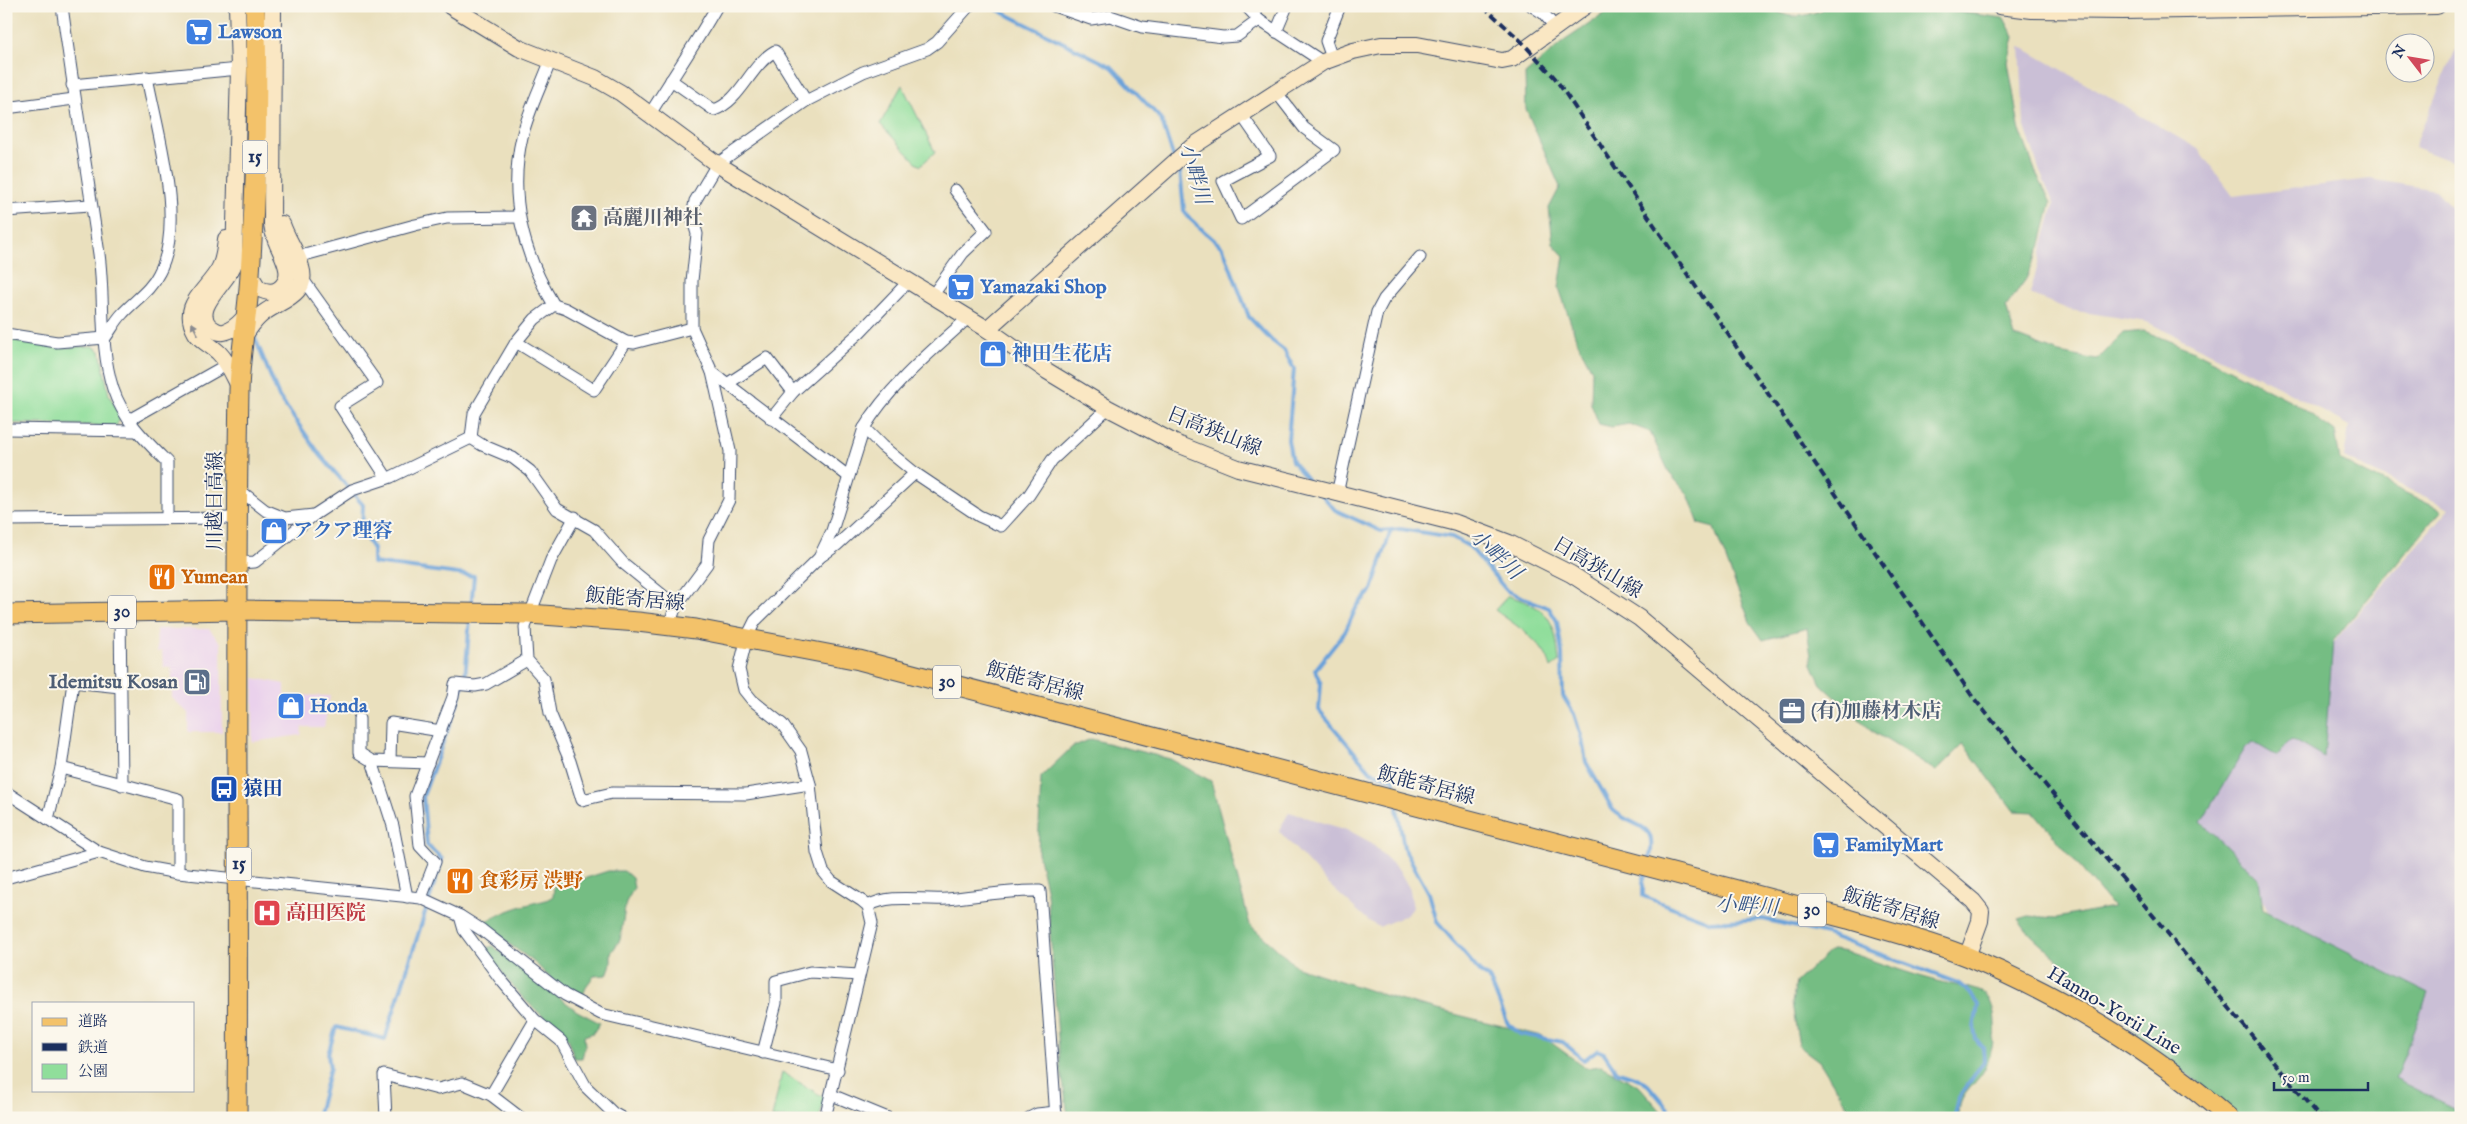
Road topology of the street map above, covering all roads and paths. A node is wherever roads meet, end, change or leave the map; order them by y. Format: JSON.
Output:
{"nodes":[{"id":1,"x":62,"y":6,"type":"edge"},
{"id":2,"x":237,"y":6,"type":"edge"},
{"id":3,"x":255,"y":6,"type":"edge"},
{"id":4,"x":273,"y":6,"type":"edge"},
{"id":5,"x":450,"y":6,"type":"edge"},
{"id":6,"x":717,"y":6,"type":"edge"},
{"id":7,"x":969,"y":6,"type":"edge"},
{"id":8,"x":1054,"y":6,"type":"edge"},
{"id":9,"x":1246,"y":6,"type":"edge"},
{"id":10,"x":1287,"y":6,"type":"edge"},
{"id":11,"x":1340,"y":6,"type":"edge"},
{"id":12,"x":1532,"y":6,"type":"edge"},
{"id":13,"x":1585,"y":6,"type":"edge"},
{"id":14,"x":1999,"y":6,"type":"edge"},
{"id":15,"x":2437,"y":6,"type":"edge"},
{"id":16,"x":2036,"y":8,"type":"edge"},
{"id":17,"x":1105,"y":12,"type":"edge"},
{"id":18,"x":1259,"y":20,"type":"junction"},
{"id":19,"x":1556,"y":28,"type":"junction"},
{"id":20,"x":1276,"y":32,"type":"junction"},
{"id":21,"x":1327,"y":60,"type":"junction"},
{"id":22,"x":550,"y":62,"type":"junction"},
{"id":23,"x":239,"y":68,"type":"junction"},
{"id":24,"x":147,"y":77,"type":"junction"},
{"id":25,"x":670,"y":80,"type":"junction"},
{"id":26,"x":72,"y":86,"type":"junction"},
{"id":27,"x":1277,"y":93,"type":"junction"},
{"id":28,"x":74,"y":99,"type":"junction"},
{"id":29,"x":806,"y":102,"type":"junction"},
{"id":30,"x":6,"y":108,"type":"edge"},
{"id":31,"x":650,"y":114,"type":"junction"},
{"id":32,"x":1241,"y":114,"type":"junction"},
{"id":33,"x":238,"y":160,"type":"junction"},
{"id":34,"x":718,"y":164,"type":"junction"},
{"id":35,"x":955,"y":190,"type":"dead end"},
{"id":36,"x":272,"y":198,"type":"junction"},
{"id":37,"x":90,"y":205,"type":"junction"},
{"id":38,"x":6,"y":211,"type":"edge"},
{"id":39,"x":519,"y":217,"type":"junction"},
{"id":40,"x":1420,"y":257,"type":"dead end"},
{"id":41,"x":297,"y":258,"type":"junction"},
{"id":42,"x":250,"y":276,"type":"junction"},
{"id":43,"x":302,"y":278,"type":"junction"},
{"id":44,"x":909,"y":281,"type":"junction"},
{"id":45,"x":932,"y":296,"type":"junction"},
{"id":46,"x":554,"y":305,"type":"junction"},
{"id":47,"x":246,"y":316,"type":"junction"},
{"id":48,"x":968,"y":318,"type":"junction"},
{"id":49,"x":692,"y":328,"type":"junction"},
{"id":50,"x":987,"y":329,"type":"junction"},
{"id":51,"x":6,"y":334,"type":"edge"},
{"id":52,"x":105,"y":338,"type":"junction"},
{"id":53,"x":243,"y":338,"type":"junction"},
{"id":54,"x":516,"y":342,"type":"junction"},
{"id":55,"x":626,"y":342,"type":"junction"},
{"id":56,"x":228,"y":364,"type":"junction"},
{"id":57,"x":712,"y":372,"type":"junction"},
{"id":58,"x":727,"y":384,"type":"junction"},
{"id":59,"x":239,"y":386,"type":"junction"},
{"id":60,"x":793,"y":392,"type":"junction"},
{"id":61,"x":1108,"y":408,"type":"junction"},
{"id":62,"x":771,"y":419,"type":"junction"},
{"id":63,"x":128,"y":420,"type":"junction"},
{"id":64,"x":864,"y":428,"type":"junction"},
{"id":65,"x":6,"y":429,"type":"edge"},
{"id":66,"x":136,"y":431,"type":"junction"},
{"id":67,"x":471,"y":438,"type":"junction"},
{"id":68,"x":915,"y":473,"type":"junction"},
{"id":69,"x":848,"y":476,"type":"junction"},
{"id":70,"x":387,"y":478,"type":"junction"},
{"id":71,"x":237,"y":488,"type":"junction"},
{"id":72,"x":1332,"y":493,"type":"junction"},
{"id":73,"x":314,"y":515,"type":"junction"},
{"id":74,"x":167,"y":517,"type":"junction"},
{"id":75,"x":575,"y":517,"type":"junction"},
{"id":76,"x":237,"y":518,"type":"junction"},
{"id":77,"x":6,"y":520,"type":"edge"},
{"id":78,"x":819,"y":558,"type":"junction"},
{"id":79,"x":237,"y":563,"type":"junction"},
{"id":80,"x":676,"y":606,"type":"junction"},
{"id":81,"x":237,"y":610,"type":"junction"},
{"id":82,"x":120,"y":612,"type":"junction"},
{"id":83,"x":6,"y":614,"type":"edge"},
{"id":84,"x":529,"y":614,"type":"junction"},
{"id":85,"x":668,"y":625,"type":"junction"},
{"id":86,"x":747,"y":637,"type":"junction"},
{"id":87,"x":527,"y":660,"type":"junction"},
{"id":88,"x":120,"y":687,"type":"junction"},
{"id":89,"x":359,"y":719,"type":"dead end"},
{"id":90,"x":441,"y":731,"type":"junction"},
{"id":91,"x":372,"y":761,"type":"junction"},
{"id":92,"x":390,"y":761,"type":"junction"},
{"id":93,"x":428,"y":763,"type":"junction"},
{"id":94,"x":61,"y":768,"type":"junction"},
{"id":95,"x":810,"y":784,"type":"junction"},
{"id":96,"x":122,"y":785,"type":"junction"},
{"id":97,"x":6,"y":792,"type":"edge"},
{"id":98,"x":48,"y":819,"type":"junction"},
{"id":99,"x":99,"y":852,"type":"junction"},
{"id":100,"x":178,"y":873,"type":"junction"},
{"id":101,"x":6,"y":878,"type":"edge"},
{"id":102,"x":239,"y":880,"type":"junction"},
{"id":103,"x":408,"y":897,"type":"junction"},
{"id":104,"x":421,"y":898,"type":"junction"},
{"id":105,"x":868,"y":906,"type":"junction"},
{"id":106,"x":460,"y":916,"type":"junction"},
{"id":107,"x":1967,"y":957,"type":"junction"},
{"id":108,"x":859,"y":975,"type":"junction"},
{"id":109,"x":535,"y":1020,"type":"junction"},
{"id":110,"x":762,"y":1053,"type":"junction"},
{"id":111,"x":838,"y":1070,"type":"junction"},
{"id":112,"x":491,"y":1095,"type":"junction"},
{"id":113,"x":832,"y":1096,"type":"junction"},
{"id":114,"x":1056,"y":1115,"type":"edge"},
{"id":115,"x":237,"y":1118,"type":"edge"},
{"id":116,"x":386,"y":1118,"type":"edge"},
{"id":117,"x":521,"y":1118,"type":"edge"},
{"id":118,"x":622,"y":1118,"type":"edge"},
{"id":119,"x":825,"y":1118,"type":"edge"},
{"id":120,"x":888,"y":1118,"type":"edge"},
{"id":121,"x":1029,"y":1118,"type":"edge"},
{"id":122,"x":2229,"y":1118,"type":"edge"}],
"edges":[{"from":1,"to":26,"type":"street"},
{"from":2,"to":23,"type":"main road"},
{"from":3,"to":42,"type":"main road","name":"川越日高線","number":"15"},
{"from":4,"to":36,"type":"main road"},
{"from":5,"to":22,"type":"main road","name":"日高狭山線"},
{"from":6,"to":25,"type":"street"},
{"from":7,"to":29,"type":"street"},
{"from":8,"to":17,"type":"street"},
{"from":9,"to":18,"type":"street"},
{"from":10,"to":20,"type":"street"},
{"from":11,"to":21,"type":"street"},
{"from":12,"to":19,"type":"street"},
{"from":13,"to":19,"type":"main road"},
{"from":14,"to":16,"type":"main road"},
{"from":15,"to":16,"type":"main road"},
{"from":17,"to":18,"type":"street"},
{"from":18,"to":20,"type":"street"},
{"from":19,"to":21,"type":"main road"},
{"from":20,"to":21,"type":"street"},
{"from":21,"to":27,"type":"main road"},
{"from":22,"to":31,"type":"main road","name":"日高狭山線"},
{"from":22,"to":39,"type":"street"},
{"from":23,"to":24,"type":"street"},
{"from":23,"to":33,"type":"main road"},
{"from":24,"to":26,"type":"street"},
{"from":24,"to":52,"type":"street"},
{"from":25,"to":29,"type":"street"},
{"from":25,"to":31,"type":"street"},
{"from":26,"to":28,"type":"street"},
{"from":27,"to":32,"type":"main road"},
{"from":27,"to":32,"type":"street"},
{"from":28,"to":30,"type":"street"},
{"from":28,"to":37,"type":"street"},
{"from":29,"to":34,"type":"street"},
{"from":31,"to":34,"type":"main road","name":"日高狭山線"},
{"from":32,"to":50,"type":"main road"},
{"from":33,"to":47,"type":"main road"},
{"from":56,"to":33,"type":"main road","one_way":true},
{"from":34,"to":44,"type":"main road","name":"日高狭山線"},
{"from":34,"to":49,"type":"street"},
{"from":35,"to":45,"type":"street"},
{"from":36,"to":41,"type":"main road"},
{"from":36,"to":42,"type":"main road"},
{"from":37,"to":38,"type":"street"},
{"from":37,"to":52,"type":"street"},
{"from":39,"to":41,"type":"street"},
{"from":39,"to":46,"type":"street"},
{"from":40,"to":72,"type":"street"},
{"from":41,"to":43,"type":"main road"},
{"from":42,"to":47,"type":"main road","name":"川越日高線","number":"15"},
{"from":43,"to":53,"type":"main road"},
{"from":43,"to":70,"type":"street"},
{"from":44,"to":45,"type":"main road","name":"日高狭山線"},
{"from":44,"to":60,"type":"street"},
{"from":45,"to":48,"type":"main road","name":"日高狭山線"},
{"from":46,"to":54,"type":"street"},
{"from":46,"to":55,"type":"street"},
{"from":47,"to":53,"type":"main road","name":"川越日高線","number":"15"},
{"from":48,"to":50,"type":"main road","name":"日高狭山線"},
{"from":48,"to":64,"type":"street"},
{"from":49,"to":55,"type":"street"},
{"from":49,"to":57,"type":"street"},
{"from":50,"to":61,"type":"main road","name":"日高狭山線"},
{"from":51,"to":52,"type":"street"},
{"from":52,"to":63,"type":"street"},
{"from":53,"to":59,"type":"main road","name":"川越日高線","number":"15"},
{"from":54,"to":55,"type":"street"},
{"from":54,"to":67,"type":"street"},
{"from":56,"to":59,"type":"main road"},
{"from":56,"to":63,"type":"street"},
{"from":57,"to":58,"type":"street"},
{"from":57,"to":80,"type":"street"},
{"from":58,"to":60,"type":"street"},
{"from":58,"to":62,"type":"street"},
{"from":59,"to":71,"type":"main road","name":"川越日高線","number":"15"},
{"from":60,"to":62,"type":"street"},
{"from":61,"to":68,"type":"street"},
{"from":61,"to":72,"type":"main road","name":"日高狭山線"},
{"from":62,"to":69,"type":"street"},
{"from":63,"to":66,"type":"street"},
{"from":64,"to":68,"type":"street"},
{"from":64,"to":69,"type":"street"},
{"from":65,"to":66,"type":"street"},
{"from":66,"to":74,"type":"street"},
{"from":67,"to":70,"type":"street"},
{"from":67,"to":75,"type":"street"},
{"from":68,"to":78,"type":"street"},
{"from":69,"to":78,"type":"street"},
{"from":70,"to":73,"type":"street"},
{"from":71,"to":73,"type":"street"},
{"from":71,"to":76,"type":"main road","name":"川越日高線","number":"15"},
{"from":72,"to":107,"type":"main road","name":"日高狭山線"},
{"from":73,"to":79,"type":"street"},
{"from":74,"to":76,"type":"street"},
{"from":74,"to":77,"type":"street"},
{"from":75,"to":80,"type":"street"},
{"from":75,"to":84,"type":"street"},
{"from":76,"to":79,"type":"main road","name":"川越日高線","number":"15"},
{"from":78,"to":86,"type":"street"},
{"from":79,"to":81,"type":"main road","name":"川越日高線","number":"15"},
{"from":80,"to":85,"type":"street"},
{"from":81,"to":82,"type":"main road","name":"飯能寄居線","number":"30"},
{"from":81,"to":84,"type":"main road","name":"飯能寄居線","number":"30"},
{"from":81,"to":102,"type":"main road","name":"川越日高線","number":"15"},
{"from":82,"to":83,"type":"main road","name":"飯能寄居線","number":"30"},
{"from":82,"to":88,"type":"street"},
{"from":84,"to":85,"type":"main road","name":"飯能寄居線","number":"30"},
{"from":84,"to":87,"type":"street"},
{"from":85,"to":86,"type":"main road","name":"飯能寄居線","number":"30"},
{"from":86,"to":95,"type":"street"},
{"from":86,"to":107,"type":"main road","name":"飯能寄居線","number":"30"},
{"from":87,"to":90,"type":"street"},
{"from":87,"to":95,"type":"street"},
{"from":88,"to":94,"type":"street"},
{"from":88,"to":96,"type":"street"},
{"from":89,"to":91,"type":"street"},
{"from":90,"to":92,"type":"street"},
{"from":90,"to":93,"type":"street"},
{"from":91,"to":92,"type":"street"},
{"from":91,"to":103,"type":"street"},
{"from":92,"to":93,"type":"street"},
{"from":93,"to":104,"type":"street"},
{"from":94,"to":96,"type":"street"},
{"from":94,"to":98,"type":"street"},
{"from":95,"to":105,"type":"street"},
{"from":96,"to":100,"type":"street"},
{"from":97,"to":98,"type":"street"},
{"from":98,"to":99,"type":"street"},
{"from":99,"to":100,"type":"street"},
{"from":99,"to":101,"type":"street"},
{"from":100,"to":102,"type":"street"},
{"from":102,"to":103,"type":"street"},
{"from":102,"to":115,"type":"main road","name":"川越日高線","number":"15"},
{"from":103,"to":104,"type":"street"},
{"from":104,"to":106,"type":"street"},
{"from":105,"to":108,"type":"street"},
{"from":105,"to":114,"type":"street"},
{"from":106,"to":109,"type":"street"},
{"from":106,"to":110,"type":"street"},
{"from":107,"to":122,"type":"main road","name":"Hanno-Yorii Line","number":"30"},
{"from":108,"to":110,"type":"street"},
{"from":108,"to":111,"type":"street"},
{"from":109,"to":112,"type":"street"},
{"from":109,"to":118,"type":"street"},
{"from":110,"to":111,"type":"street"},
{"from":111,"to":113,"type":"street"},
{"from":112,"to":116,"type":"street"},
{"from":112,"to":117,"type":"street"},
{"from":113,"to":119,"type":"street"},
{"from":113,"to":120,"type":"street"},
{"from":114,"to":121,"type":"street"}]}
